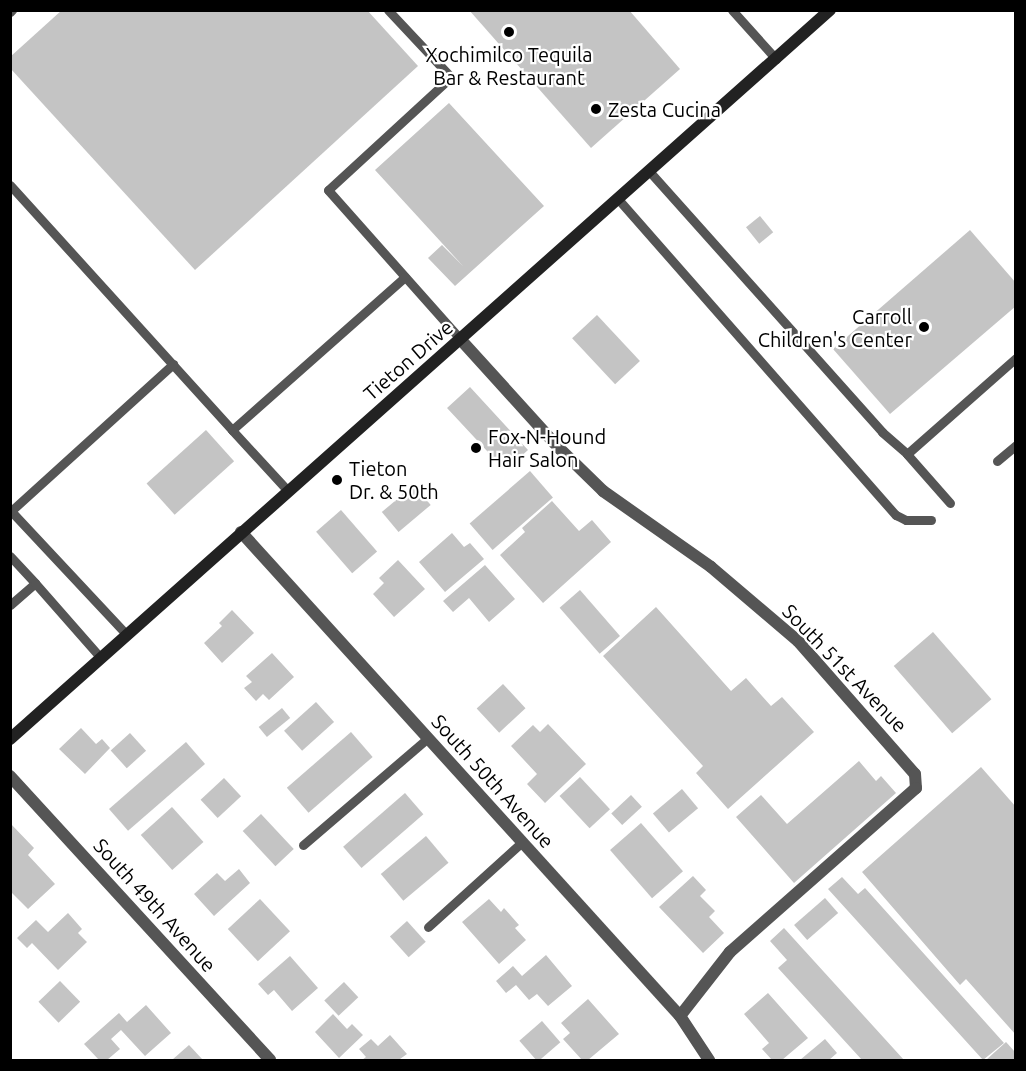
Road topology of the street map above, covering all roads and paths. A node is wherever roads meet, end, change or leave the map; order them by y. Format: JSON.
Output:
{"nodes":[{"id":1,"x":388,"y":10,"type":"edge"},
{"id":2,"x":732,"y":10,"type":"edge"},
{"id":3,"x":830,"y":10,"type":"edge"},
{"id":4,"x":776,"y":59,"type":"junction"},
{"id":5,"x":649,"y":171,"type":"junction"},
{"id":6,"x":10,"y":185,"type":"edge"},
{"id":7,"x":618,"y":199,"type":"junction"},
{"id":8,"x":405,"y":277,"type":"junction"},
{"id":9,"x":461,"y":339,"type":"junction"},
{"id":10,"x":1016,"y":358,"type":"edge"},
{"id":11,"x":173,"y":364,"type":"junction"},
{"id":12,"x":232,"y":430,"type":"junction"},
{"id":13,"x":1016,"y":445,"type":"edge"},
{"id":14,"x":907,"y":454,"type":"junction"},
{"id":15,"x":997,"y":461,"type":"dead end"},
{"id":16,"x":288,"y":491,"type":"junction"},
{"id":17,"x":950,"y":503,"type":"dead end"},
{"id":18,"x":931,"y":520,"type":"dead end"},
{"id":19,"x":241,"y":532,"type":"junction"},
{"id":20,"x":10,"y":556,"type":"edge"},
{"id":21,"x":35,"y":583,"type":"junction"},
{"id":22,"x":10,"y":605,"type":"edge"},
{"id":23,"x":127,"y":635,"type":"junction"},
{"id":24,"x":100,"y":658,"type":"junction"},
{"id":25,"x":428,"y":738,"type":"junction"},
{"id":26,"x":10,"y":739,"type":"edge"},
{"id":27,"x":10,"y":776,"type":"edge"},
{"id":28,"x":522,"y":842,"type":"junction"},
{"id":29,"x":303,"y":845,"type":"dead end"},
{"id":30,"x":429,"y":927,"type":"dead end"},
{"id":31,"x":680,"y":1017,"type":"junction"},
{"id":32,"x":270,"y":1060,"type":"edge"},
{"id":33,"x":709,"y":1060,"type":"edge"}],
"edges":[{"from":1,"to":8,"type":"lane"},
{"from":2,"to":4,"type":"lane"},
{"from":3,"to":4,"type":"main road","name":"Tieton Drive"},
{"from":4,"to":5,"type":"main road","name":"Tieton Drive"},
{"from":5,"to":7,"type":"main road","name":"Tieton Drive"},
{"from":5,"to":14,"type":"lane"},
{"from":6,"to":11,"type":"lane"},
{"from":7,"to":9,"type":"main road","name":"Tieton Drive"},
{"from":7,"to":18,"type":"lane"},
{"from":8,"to":9,"type":"lane"},
{"from":8,"to":12,"type":"lane"},
{"from":9,"to":16,"type":"main road","name":"Tieton Drive"},
{"from":9,"to":31,"type":"street","name":"South 51st Avenue"},
{"from":10,"to":14,"type":"lane"},
{"from":11,"to":12,"type":"lane"},
{"from":11,"to":23,"type":"lane"},
{"from":12,"to":16,"type":"lane"},
{"from":13,"to":15,"type":"lane"},
{"from":14,"to":17,"type":"lane"},
{"from":16,"to":19,"type":"main road","name":"Tieton Drive"},
{"from":19,"to":23,"type":"main road","name":"Tieton Drive"},
{"from":19,"to":25,"type":"street","name":"South 50th Avenue"},
{"from":20,"to":21,"type":"lane"},
{"from":21,"to":22,"type":"lane"},
{"from":21,"to":24,"type":"lane"},
{"from":23,"to":24,"type":"main road","name":"Tieton Drive"},
{"from":24,"to":26,"type":"main road","name":"Tieton Drive"},
{"from":25,"to":28,"type":"street","name":"South 50th Avenue"},
{"from":25,"to":29,"type":"lane"},
{"from":27,"to":32,"type":"street","name":"South 49th Avenue"},
{"from":28,"to":30,"type":"lane"},
{"from":28,"to":31,"type":"street","name":"South 50th Avenue"},
{"from":31,"to":33,"type":"street","name":"South 50th Avenue"}]}
